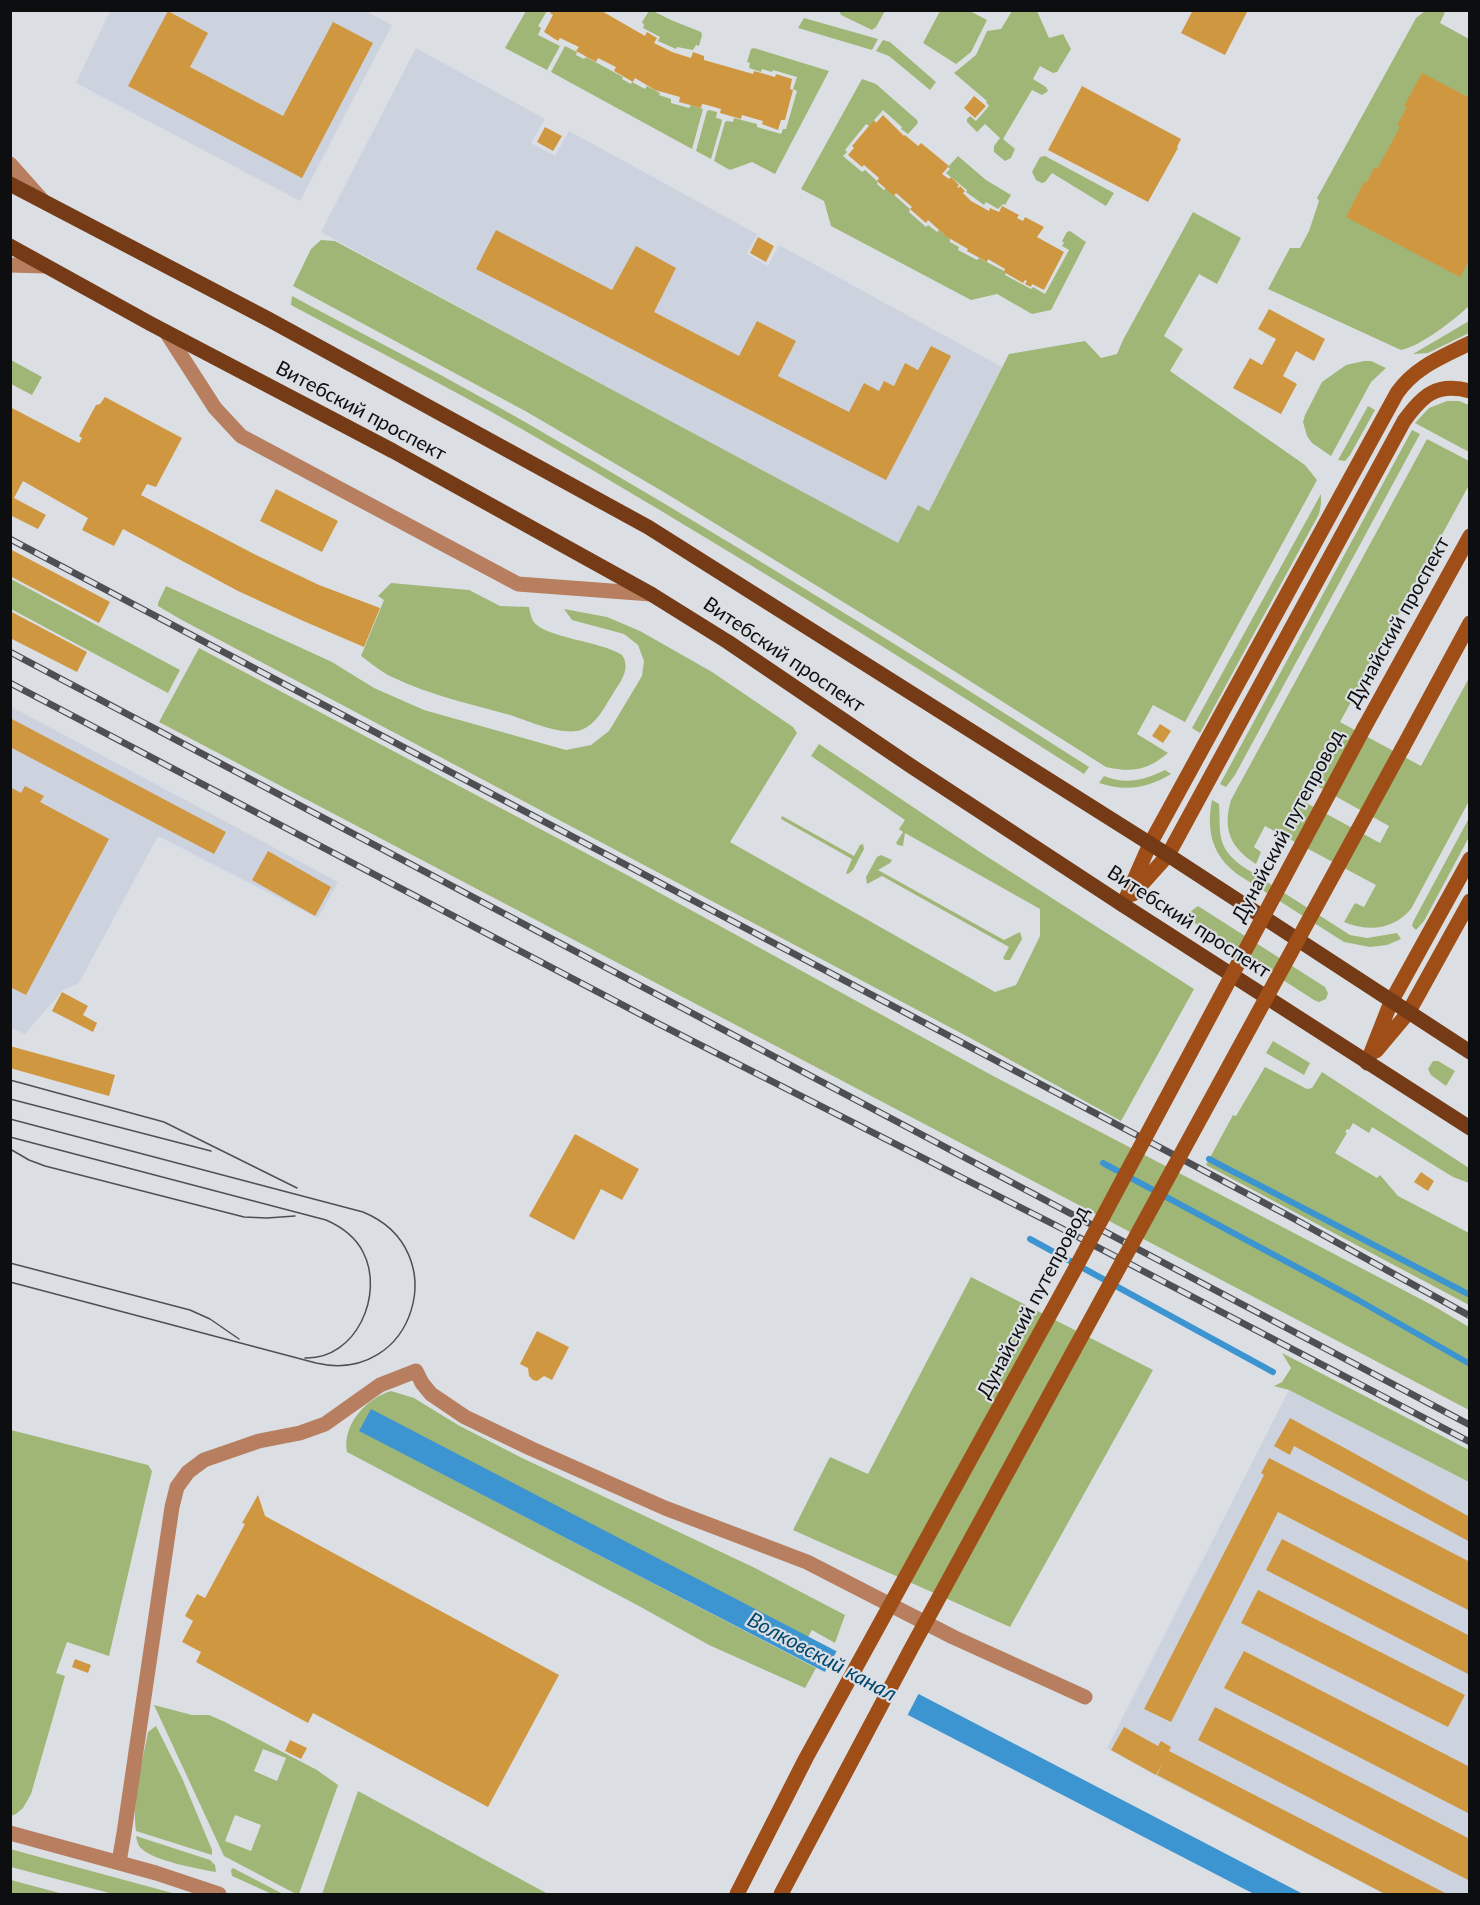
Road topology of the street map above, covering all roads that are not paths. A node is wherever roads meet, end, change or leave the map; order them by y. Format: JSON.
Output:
{"nodes":[{"id":1,"x":10,"y":164,"type":"edge"},
{"id":2,"x":10,"y":184,"type":"edge"},
{"id":3,"x":42,"y":200,"type":"junction"},
{"id":4,"x":10,"y":246,"type":"edge"},
{"id":5,"x":10,"y":265,"type":"edge"},
{"id":6,"x":45,"y":266,"type":"junction"},
{"id":7,"x":166,"y":332,"type":"junction"},
{"id":8,"x":1470,"y":343,"type":"edge"},
{"id":9,"x":1470,"y":391,"type":"edge"},
{"id":10,"x":1470,"y":536,"type":"edge"},
{"id":11,"x":651,"y":594,"type":"junction"},
{"id":12,"x":1470,"y":623,"type":"edge"},
{"id":13,"x":1364,"y":729,"type":"joint"},
{"id":14,"x":1150,"y":844,"type":"junction"},
{"id":15,"x":1168,"y":855,"type":"junction"},
{"id":16,"x":1470,"y":859,"type":"edge"},
{"id":17,"x":1470,"y":902,"type":"edge"},
{"id":18,"x":1123,"y":905,"type":"junction"},
{"id":19,"x":1391,"y":1002,"type":"junction"},
{"id":20,"x":1408,"y":1013,"type":"junction"},
{"id":21,"x":1470,"y":1052,"type":"edge"},
{"id":22,"x":1367,"y":1062,"type":"junction"},
{"id":23,"x":1470,"y":1128,"type":"edge"},
{"id":24,"x":1085,"y":1697,"type":"dead end"},
{"id":25,"x":10,"y":1833,"type":"edge"},
{"id":26,"x":119,"y":1862,"type":"junction"},
{"id":27,"x":219,"y":1894,"type":"edge"},
{"id":28,"x":736,"y":1894,"type":"edge"},
{"id":29,"x":781,"y":1894,"type":"edge"}],
"edges":[{"from":1,"to":3,"type":"street","name":"Витебский проспект"},
{"from":2,"to":3,"type":"main road","name":"Витебский проспект"},
{"from":3,"to":14,"type":"main road","name":"Витебский проспект"},
{"from":4,"to":6,"type":"main road","name":"Витебский проспект"},
{"from":5,"to":6,"type":"street","name":"Витебский проспект"},
{"from":6,"to":7,"type":"main road","name":"Витебский проспект"},
{"from":7,"to":11,"type":"main road","name":"Витебский проспект"},
{"from":7,"to":11,"type":"street"},
{"from":8,"to":14,"type":"main road"},
{"from":9,"to":15,"type":"main road"},
{"from":10,"to":13,"type":"main road","name":"Дунайский проспект"},
{"from":11,"to":18,"type":"main road","name":"Витебский проспект"},
{"from":12,"to":29,"type":"main road","bridge":true},
{"from":13,"to":28,"type":"main road","name":"Дунайский путепровод","bridge":true},
{"from":14,"to":15,"type":"main road","name":"Витебский проспект"},
{"from":14,"to":18,"type":"main road"},
{"from":15,"to":18,"type":"main road"},
{"from":15,"to":19,"type":"main road","name":"Витебский проспект"},
{"from":16,"to":19,"type":"main road"},
{"from":17,"to":20,"type":"main road"},
{"from":18,"to":22,"type":"main road","name":"Витебский проспект"},
{"from":19,"to":20,"type":"main road","name":"Витебский проспект"},
{"from":19,"to":22,"type":"main road"},
{"from":20,"to":21,"type":"main road","name":"Витебский проспект"},
{"from":20,"to":22,"type":"main road"},
{"from":22,"to":23,"type":"main road","name":"Витебский проспект"},
{"from":24,"to":26,"type":"street"},
{"from":25,"to":26,"type":"street"},
{"from":26,"to":27,"type":"street"}]}
